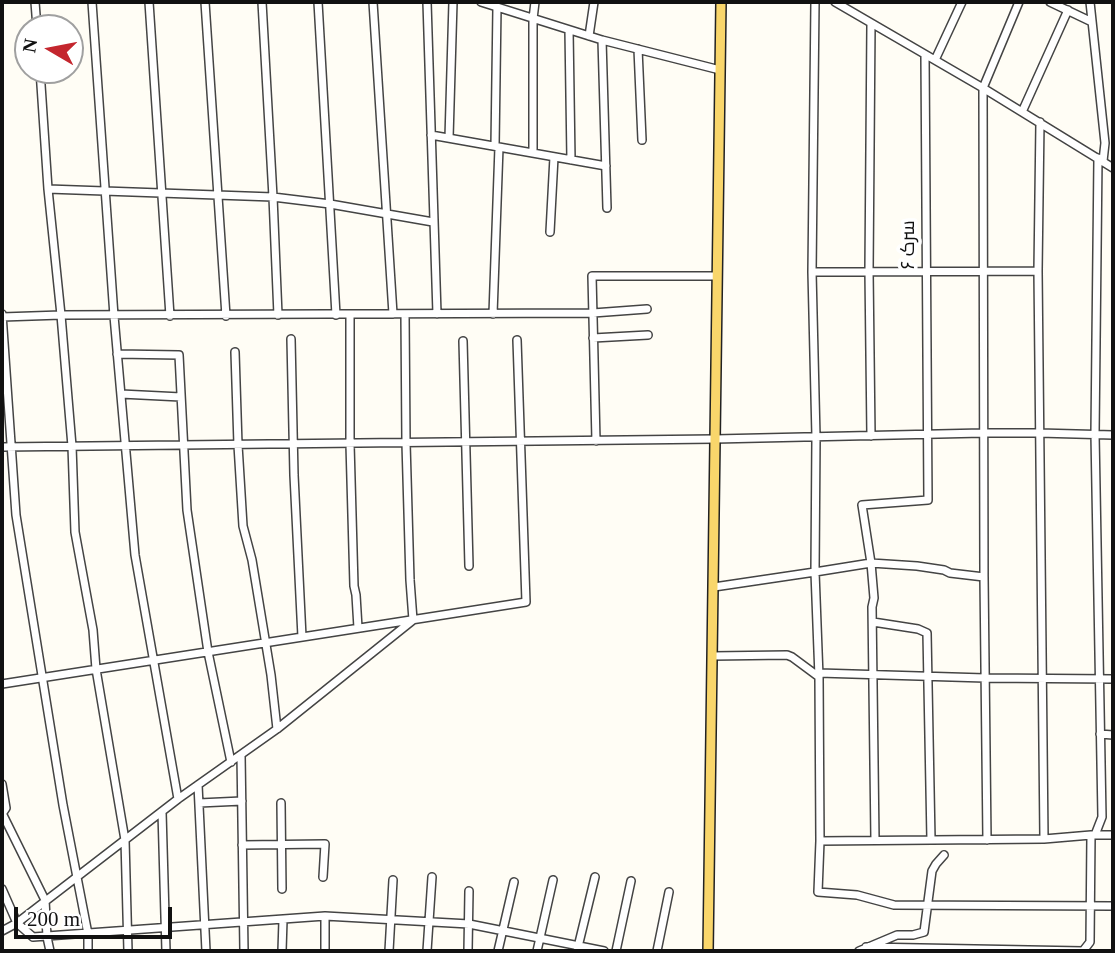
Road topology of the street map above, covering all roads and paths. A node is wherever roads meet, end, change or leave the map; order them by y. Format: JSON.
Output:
{"nodes":[{"id":1,"x":92,"y":2,"type":"edge"},
{"id":2,"x":149,"y":2,"type":"edge"},
{"id":3,"x":205,"y":2,"type":"edge"},
{"id":4,"x":262,"y":2,"type":"edge"},
{"id":5,"x":318,"y":2,"type":"edge"},
{"id":6,"x":373,"y":2,"type":"edge"},
{"id":7,"x":427,"y":2,"type":"edge"},
{"id":8,"x":453,"y":2,"type":"edge"},
{"id":9,"x":481,"y":2,"type":"edge"},
{"id":10,"x":535,"y":2,"type":"edge"},
{"id":11,"x":594,"y":2,"type":"edge"},
{"id":12,"x":721,"y":2,"type":"edge"},
{"id":13,"x":815,"y":2,"type":"edge"},
{"id":14,"x":835,"y":2,"type":"edge"},
{"id":15,"x":962,"y":2,"type":"edge"},
{"id":16,"x":1018,"y":2,"type":"edge"},
{"id":17,"x":1050,"y":2,"type":"edge"},
{"id":18,"x":1090,"y":2,"type":"edge"},
{"id":19,"x":497,"y":7,"type":"junction"},
{"id":20,"x":1068,"y":10,"type":"junction"},
{"id":21,"x":533,"y":19,"type":"junction"},
{"id":22,"x":1092,"y":22,"type":"junction"},
{"id":23,"x":871,"y":24,"type":"junction"},
{"id":24,"x":569,"y":30,"type":"junction"},
{"id":25,"x":589,"y":36,"type":"junction"},
{"id":26,"x":602,"y":40,"type":"junction"},
{"id":27,"x":638,"y":49,"type":"junction"},
{"id":28,"x":925,"y":55,"type":"junction"},
{"id":29,"x":935,"y":60,"type":"junction"},
{"id":30,"x":720,"y":70,"type":"junction"},
{"id":31,"x":41,"y":84,"type":"edge"},
{"id":32,"x":983,"y":88,"type":"junction"},
{"id":33,"x":1023,"y":112,"type":"junction"},
{"id":34,"x":1040,"y":122,"type":"junction"},
{"id":35,"x":431,"y":135,"type":"junction"},
{"id":36,"x":449,"y":138,"type":"junction"},
{"id":37,"x":642,"y":140,"type":"dead end"},
{"id":38,"x":497,"y":147,"type":"junction"},
{"id":39,"x":533,"y":153,"type":"junction"},
{"id":40,"x":554,"y":157,"type":"junction"},
{"id":41,"x":571,"y":160,"type":"junction"},
{"id":42,"x":1101,"y":160,"type":"junction"},
{"id":43,"x":606,"y":166,"type":"junction"},
{"id":44,"x":1113,"y":167,"type":"edge"},
{"id":45,"x":48,"y":189,"type":"junction"},
{"id":46,"x":105,"y":191,"type":"junction"},
{"id":47,"x":162,"y":193,"type":"junction"},
{"id":48,"x":218,"y":195,"type":"junction"},
{"id":49,"x":273,"y":197,"type":"junction"},
{"id":50,"x":330,"y":204,"type":"junction"},
{"id":51,"x":607,"y":208,"type":"dead end"},
{"id":52,"x":386,"y":214,"type":"junction"},
{"id":53,"x":433,"y":222,"type":"junction"},
{"id":54,"x":550,"y":232,"type":"dead end"},
{"id":55,"x":869,"y":271,"type":"junction"},
{"id":56,"x":1038,"y":271,"type":"junction"},
{"id":57,"x":812,"y":272,"type":"junction"},
{"id":58,"x":926,"y":272,"type":"junction"},
{"id":59,"x":983,"y":272,"type":"junction"},
{"id":60,"x":718,"y":276,"type":"junction"},
{"id":61,"x":648,"y":309,"type":"dead end"},
{"id":62,"x":493,"y":313,"type":"junction"},
{"id":63,"x":593,"y":313,"type":"junction"},
{"id":64,"x":393,"y":314,"type":"junction"},
{"id":65,"x":405,"y":314,"type":"junction"},
{"id":66,"x":437,"y":314,"type":"junction"},
{"id":67,"x":278,"y":315,"type":"junction"},
{"id":68,"x":336,"y":315,"type":"junction"},
{"id":69,"x":350,"y":315,"type":"junction"},
{"id":70,"x":2,"y":316,"type":"edge"},
{"id":71,"x":61,"y":316,"type":"junction"},
{"id":72,"x":114,"y":316,"type":"junction"},
{"id":73,"x":170,"y":316,"type":"junction"},
{"id":74,"x":226,"y":316,"type":"junction"},
{"id":75,"x":648,"y":335,"type":"dead end"},
{"id":76,"x":593,"y":338,"type":"junction"},
{"id":77,"x":291,"y":339,"type":"dead end"},
{"id":78,"x":517,"y":340,"type":"dead end"},
{"id":79,"x":463,"y":341,"type":"dead end"},
{"id":80,"x":235,"y":352,"type":"dead end"},
{"id":81,"x":117,"y":354,"type":"junction"},
{"id":82,"x":121,"y":394,"type":"junction"},
{"id":83,"x":181,"y":397,"type":"junction"},
{"id":84,"x":983,"y":433,"type":"junction"},
{"id":85,"x":1039,"y":433,"type":"junction"},
{"id":86,"x":928,"y":434,"type":"junction"},
{"id":87,"x":1095,"y":434,"type":"junction"},
{"id":88,"x":1113,"y":435,"type":"edge"},
{"id":89,"x":871,"y":436,"type":"junction"},
{"id":90,"x":816,"y":437,"type":"junction"},
{"id":91,"x":715,"y":439,"type":"junction"},
{"id":92,"x":596,"y":441,"type":"junction"},
{"id":93,"x":520,"y":442,"type":"junction"},
{"id":94,"x":406,"y":443,"type":"junction"},
{"id":95,"x":465,"y":443,"type":"junction"},
{"id":96,"x":293,"y":444,"type":"junction"},
{"id":97,"x":350,"y":444,"type":"junction"},
{"id":98,"x":238,"y":445,"type":"junction"},
{"id":99,"x":72,"y":446,"type":"junction"},
{"id":100,"x":125,"y":446,"type":"junction"},
{"id":101,"x":183,"y":446,"type":"junction"},
{"id":102,"x":2,"y":447,"type":"edge"},
{"id":103,"x":12,"y":447,"type":"junction"},
{"id":104,"x":871,"y":563,"type":"junction"},
{"id":105,"x":469,"y":566,"type":"dead end"},
{"id":106,"x":815,"y":572,"type":"junction"},
{"id":107,"x":984,"y":577,"type":"junction"},
{"id":108,"x":714,"y":587,"type":"junction"},
{"id":109,"x":412,"y":620,"type":"junction"},
{"id":110,"x":873,"y":622,"type":"junction"},
{"id":111,"x":358,"y":628,"type":"junction"},
{"id":112,"x":302,"y":637,"type":"junction"},
{"id":113,"x":266,"y":643,"type":"junction"},
{"id":114,"x":208,"y":652,"type":"junction"},
{"id":115,"x":713,"y":656,"type":"junction"},
{"id":116,"x":154,"y":660,"type":"junction"},
{"id":117,"x":96,"y":669,"type":"junction"},
{"id":118,"x":873,"y":674,"type":"junction"},
{"id":119,"x":819,"y":675,"type":"junction"},
{"id":120,"x":43,"y":677,"type":"junction"},
{"id":121,"x":928,"y":677,"type":"junction"},
{"id":122,"x":985,"y":678,"type":"junction"},
{"id":123,"x":1041,"y":678,"type":"junction"},
{"id":124,"x":1100,"y":678,"type":"junction"},
{"id":125,"x":1113,"y":678,"type":"edge"},
{"id":126,"x":2,"y":684,"type":"edge"},
{"id":127,"x":277,"y":729,"type":"junction"},
{"id":128,"x":1100,"y":734,"type":"junction"},
{"id":129,"x":1113,"y":735,"type":"edge"},
{"id":130,"x":241,"y":755,"type":"junction"},
{"id":131,"x":231,"y":762,"type":"junction"},
{"id":132,"x":2,"y":784,"type":"edge"},
{"id":133,"x":198,"y":785,"type":"junction"},
{"id":134,"x":178,"y":799,"type":"junction"},
{"id":135,"x":242,"y":801,"type":"junction"},
{"id":136,"x":199,"y":803,"type":"junction"},
{"id":137,"x":281,"y":803,"type":"dead end"},
{"id":138,"x":162,"y":812,"type":"junction"},
{"id":139,"x":2,"y":813,"type":"edge"},
{"id":140,"x":1093,"y":835,"type":"junction"},
{"id":141,"x":1113,"y":835,"type":"edge"},
{"id":142,"x":1044,"y":839,"type":"junction"},
{"id":143,"x":125,"y":840,"type":"junction"},
{"id":144,"x":876,"y":840,"type":"junction"},
{"id":145,"x":931,"y":840,"type":"junction"},
{"id":146,"x":987,"y":840,"type":"junction"},
{"id":147,"x":820,"y":841,"type":"junction"},
{"id":148,"x":243,"y":845,"type":"junction"},
{"id":149,"x":281,"y":845,"type":"junction"},
{"id":150,"x":944,"y":855,"type":"dead end"},
{"id":151,"x":76,"y":877,"type":"junction"},
{"id":152,"x":323,"y":877,"type":"dead end"},
{"id":153,"x":432,"y":877,"type":"dead end"},
{"id":154,"x":595,"y":877,"type":"dead end"},
{"id":155,"x":393,"y":880,"type":"dead end"},
{"id":156,"x":553,"y":880,"type":"dead end"},
{"id":157,"x":631,"y":881,"type":"dead end"},
{"id":158,"x":514,"y":882,"type":"dead end"},
{"id":159,"x":2,"y":889,"type":"edge"},
{"id":160,"x":282,"y":889,"type":"dead end"},
{"id":161,"x":469,"y":891,"type":"dead end"},
{"id":162,"x":668,"y":892,"type":"dead end"},
{"id":163,"x":45,"y":900,"type":"junction"},
{"id":164,"x":927,"y":905,"type":"junction"},
{"id":165,"x":1091,"y":906,"type":"junction"},
{"id":166,"x":1113,"y":906,"type":"edge"},
{"id":167,"x":326,"y":916,"type":"junction"},
{"id":168,"x":391,"y":919,"type":"junction"},
{"id":169,"x":283,"y":920,"type":"junction"},
{"id":170,"x":429,"y":921,"type":"junction"},
{"id":171,"x":17,"y":923,"type":"junction"},
{"id":172,"x":244,"y":923,"type":"junction"},
{"id":173,"x":469,"y":924,"type":"junction"},
{"id":174,"x":205,"y":926,"type":"junction"},
{"id":175,"x":165,"y":928,"type":"junction"},
{"id":176,"x":503,"y":930,"type":"junction"},
{"id":177,"x":127,"y":931,"type":"junction"},
{"id":178,"x":2,"y":932,"type":"edge"},
{"id":179,"x":88,"y":934,"type":"junction"},
{"id":180,"x":47,"y":937,"type":"junction"},
{"id":181,"x":540,"y":937,"type":"junction"},
{"id":182,"x":577,"y":948,"type":"edge"},
{"id":183,"x":1088,"y":948,"type":"edge"},
{"id":184,"x":864,"y":950,"type":"edge"},
{"id":185,"x":923,"y":950,"type":"edge"},
{"id":186,"x":980,"y":950,"type":"edge"},
{"id":187,"x":50,"y":951,"type":"edge"},
{"id":188,"x":88,"y":951,"type":"edge"},
{"id":189,"x":128,"y":951,"type":"edge"},
{"id":190,"x":166,"y":951,"type":"edge"},
{"id":191,"x":205,"y":951,"type":"edge"},
{"id":192,"x":244,"y":951,"type":"edge"},
{"id":193,"x":282,"y":951,"type":"edge"},
{"id":194,"x":325,"y":951,"type":"edge"},
{"id":195,"x":389,"y":951,"type":"edge"},
{"id":196,"x":427,"y":951,"type":"edge"},
{"id":197,"x":468,"y":951,"type":"edge"},
{"id":198,"x":498,"y":951,"type":"edge"},
{"id":199,"x":537,"y":951,"type":"edge"},
{"id":200,"x":604,"y":951,"type":"edge"},
{"id":201,"x":616,"y":951,"type":"edge"},
{"id":202,"x":657,"y":951,"type":"edge"},
{"id":203,"x":708,"y":951,"type":"edge"},
{"id":204,"x":1037,"y":951,"type":"edge"}],
"edges":[{"from":1,"to":46,"type":"street"},
{"from":2,"to":47,"type":"street"},
{"from":3,"to":48,"type":"street"},
{"from":4,"to":49,"type":"street"},
{"from":5,"to":50,"type":"street"},
{"from":6,"to":52,"type":"street"},
{"from":7,"to":35,"type":"street"},
{"from":8,"to":36,"type":"street"},
{"from":9,"to":19,"type":"street"},
{"from":10,"to":21,"type":"street"},
{"from":11,"to":25,"type":"street"},
{"from":12,"to":30,"type":"main road"},
{"from":13,"to":57,"type":"street"},
{"from":14,"to":23,"type":"street"},
{"from":15,"to":29,"type":"street"},
{"from":16,"to":32,"type":"street"},
{"from":17,"to":20,"type":"street"},
{"from":18,"to":22,"type":"street"},
{"from":19,"to":21,"type":"street"},
{"from":19,"to":38,"type":"street"},
{"from":20,"to":22,"type":"street"},
{"from":20,"to":33,"type":"street"},
{"from":21,"to":24,"type":"street"},
{"from":21,"to":39,"type":"street"},
{"from":22,"to":42,"type":"street"},
{"from":23,"to":28,"type":"street"},
{"from":23,"to":55,"type":"street"},
{"from":24,"to":25,"type":"street"},
{"from":24,"to":41,"type":"street"},
{"from":25,"to":26,"type":"street"},
{"from":26,"to":27,"type":"street"},
{"from":26,"to":43,"type":"street"},
{"from":27,"to":30,"type":"street"},
{"from":27,"to":37,"type":"street"},
{"from":28,"to":29,"type":"street"},
{"from":28,"to":58,"type":"street","name":"سرک ۶"},
{"from":29,"to":32,"type":"street"},
{"from":30,"to":60,"type":"main road"},
{"from":31,"to":45,"type":"street"},
{"from":32,"to":33,"type":"street"},
{"from":32,"to":59,"type":"street"},
{"from":33,"to":34,"type":"street"},
{"from":34,"to":42,"type":"street"},
{"from":34,"to":56,"type":"street"},
{"from":35,"to":36,"type":"street"},
{"from":35,"to":53,"type":"street"},
{"from":36,"to":38,"type":"street"},
{"from":38,"to":39,"type":"street"},
{"from":38,"to":62,"type":"street"},
{"from":39,"to":40,"type":"street"},
{"from":40,"to":41,"type":"street"},
{"from":40,"to":54,"type":"street"},
{"from":41,"to":43,"type":"street"},
{"from":42,"to":44,"type":"street"},
{"from":42,"to":87,"type":"street"},
{"from":43,"to":51,"type":"street"},
{"from":45,"to":46,"type":"street"},
{"from":45,"to":71,"type":"street"},
{"from":46,"to":47,"type":"street"},
{"from":46,"to":72,"type":"street"},
{"from":47,"to":48,"type":"street"},
{"from":47,"to":73,"type":"street"},
{"from":48,"to":49,"type":"street"},
{"from":48,"to":74,"type":"street"},
{"from":49,"to":50,"type":"street"},
{"from":49,"to":67,"type":"street"},
{"from":50,"to":52,"type":"street"},
{"from":50,"to":68,"type":"street"},
{"from":52,"to":53,"type":"street"},
{"from":52,"to":64,"type":"street"},
{"from":53,"to":66,"type":"street"},
{"from":55,"to":57,"type":"street"},
{"from":55,"to":58,"type":"street"},
{"from":55,"to":89,"type":"street"},
{"from":56,"to":59,"type":"street"},
{"from":56,"to":85,"type":"street"},
{"from":57,"to":90,"type":"street"},
{"from":58,"to":59,"type":"street"},
{"from":58,"to":86,"type":"street","name":"سرک ۶"},
{"from":59,"to":84,"type":"street"},
{"from":60,"to":63,"type":"street"},
{"from":60,"to":91,"type":"main road"},
{"from":61,"to":63,"type":"street"},
{"from":62,"to":63,"type":"street"},
{"from":62,"to":66,"type":"street"},
{"from":63,"to":76,"type":"street"},
{"from":64,"to":65,"type":"street"},
{"from":64,"to":69,"type":"street"},
{"from":65,"to":66,"type":"street"},
{"from":65,"to":94,"type":"street"},
{"from":67,"to":68,"type":"street"},
{"from":67,"to":74,"type":"street"},
{"from":68,"to":69,"type":"street"},
{"from":69,"to":97,"type":"street"},
{"from":70,"to":71,"type":"street"},
{"from":70,"to":103,"type":"street"},
{"from":71,"to":72,"type":"street"},
{"from":71,"to":99,"type":"street"},
{"from":72,"to":73,"type":"street"},
{"from":72,"to":81,"type":"street"},
{"from":73,"to":74,"type":"street"},
{"from":75,"to":76,"type":"street"},
{"from":76,"to":92,"type":"street"},
{"from":77,"to":96,"type":"street"},
{"from":78,"to":93,"type":"street"},
{"from":79,"to":95,"type":"street"},
{"from":80,"to":98,"type":"street"},
{"from":81,"to":82,"type":"street"},
{"from":81,"to":83,"type":"street"},
{"from":82,"to":83,"type":"street"},
{"from":82,"to":100,"type":"street"},
{"from":83,"to":101,"type":"street"},
{"from":84,"to":85,"type":"street"},
{"from":84,"to":86,"type":"street"},
{"from":84,"to":107,"type":"street"},
{"from":85,"to":87,"type":"street"},
{"from":85,"to":123,"type":"street"},
{"from":86,"to":89,"type":"street"},
{"from":86,"to":104,"type":"street","name":"سرک ۶"},
{"from":87,"to":88,"type":"street"},
{"from":87,"to":124,"type":"street"},
{"from":89,"to":90,"type":"street"},
{"from":90,"to":91,"type":"street"},
{"from":90,"to":106,"type":"street"},
{"from":91,"to":92,"type":"street"},
{"from":91,"to":108,"type":"main road"},
{"from":92,"to":93,"type":"street"},
{"from":93,"to":95,"type":"street"},
{"from":93,"to":109,"type":"street"},
{"from":94,"to":95,"type":"street"},
{"from":94,"to":97,"type":"street"},
{"from":94,"to":109,"type":"street"},
{"from":95,"to":105,"type":"street"},
{"from":96,"to":97,"type":"street"},
{"from":96,"to":98,"type":"street"},
{"from":96,"to":112,"type":"street"},
{"from":97,"to":111,"type":"street"},
{"from":98,"to":101,"type":"street"},
{"from":98,"to":113,"type":"street"},
{"from":99,"to":100,"type":"street"},
{"from":99,"to":103,"type":"street"},
{"from":99,"to":117,"type":"street"},
{"from":100,"to":101,"type":"street"},
{"from":100,"to":116,"type":"street"},
{"from":101,"to":114,"type":"street"},
{"from":102,"to":103,"type":"street"},
{"from":103,"to":120,"type":"street"},
{"from":104,"to":106,"type":"street"},
{"from":104,"to":107,"type":"street"},
{"from":104,"to":110,"type":"street"},
{"from":106,"to":108,"type":"street"},
{"from":106,"to":119,"type":"street"},
{"from":107,"to":122,"type":"street"},
{"from":108,"to":115,"type":"main road"},
{"from":109,"to":111,"type":"street"},
{"from":109,"to":127,"type":"street"},
{"from":110,"to":118,"type":"street"},
{"from":110,"to":121,"type":"street"},
{"from":111,"to":112,"type":"street"},
{"from":112,"to":113,"type":"street"},
{"from":113,"to":114,"type":"street"},
{"from":113,"to":127,"type":"street"},
{"from":114,"to":116,"type":"street"},
{"from":114,"to":131,"type":"street"},
{"from":115,"to":119,"type":"street"},
{"from":115,"to":203,"type":"main road"},
{"from":116,"to":117,"type":"street"},
{"from":116,"to":134,"type":"street"},
{"from":117,"to":120,"type":"street"},
{"from":117,"to":143,"type":"street"},
{"from":118,"to":119,"type":"street"},
{"from":118,"to":121,"type":"street"},
{"from":118,"to":144,"type":"street"},
{"from":119,"to":147,"type":"street"},
{"from":120,"to":126,"type":"street"},
{"from":120,"to":151,"type":"street"},
{"from":121,"to":122,"type":"street"},
{"from":121,"to":145,"type":"street"},
{"from":122,"to":123,"type":"street"},
{"from":122,"to":146,"type":"street"},
{"from":123,"to":124,"type":"street"},
{"from":123,"to":142,"type":"street"},
{"from":124,"to":125,"type":"street"},
{"from":124,"to":128,"type":"street"},
{"from":127,"to":130,"type":"street"},
{"from":128,"to":129,"type":"street"},
{"from":128,"to":140,"type":"street"},
{"from":130,"to":131,"type":"street"},
{"from":130,"to":135,"type":"street"},
{"from":131,"to":133,"type":"street"},
{"from":132,"to":139,"type":"street"},
{"from":133,"to":134,"type":"street"},
{"from":133,"to":136,"type":"street"},
{"from":134,"to":138,"type":"street"},
{"from":135,"to":136,"type":"street"},
{"from":135,"to":148,"type":"street"},
{"from":136,"to":174,"type":"street"},
{"from":137,"to":149,"type":"street"},
{"from":138,"to":143,"type":"street"},
{"from":138,"to":175,"type":"street"},
{"from":139,"to":163,"type":"street"},
{"from":140,"to":141,"type":"street"},
{"from":140,"to":142,"type":"street"},
{"from":140,"to":165,"type":"street"},
{"from":142,"to":146,"type":"street"},
{"from":143,"to":151,"type":"street"},
{"from":143,"to":177,"type":"street"},
{"from":144,"to":145,"type":"street"},
{"from":144,"to":147,"type":"street"},
{"from":145,"to":146,"type":"street"},
{"from":147,"to":164,"type":"street"},
{"from":148,"to":149,"type":"street"},
{"from":148,"to":172,"type":"street"},
{"from":149,"to":152,"type":"street"},
{"from":149,"to":160,"type":"street"},
{"from":150,"to":164,"type":"street"},
{"from":151,"to":163,"type":"street"},
{"from":151,"to":179,"type":"street"},
{"from":153,"to":170,"type":"street"},
{"from":154,"to":182,"type":"street"},
{"from":155,"to":168,"type":"street"},
{"from":156,"to":181,"type":"street"},
{"from":157,"to":201,"type":"street"},
{"from":158,"to":176,"type":"street"},
{"from":159,"to":171,"type":"street"},
{"from":161,"to":173,"type":"street"},
{"from":162,"to":202,"type":"street"},
{"from":163,"to":171,"type":"street"},
{"from":163,"to":180,"type":"street"},
{"from":164,"to":165,"type":"street"},
{"from":164,"to":184,"type":"street"},
{"from":165,"to":166,"type":"street"},
{"from":165,"to":183,"type":"street"},
{"from":167,"to":168,"type":"street"},
{"from":167,"to":169,"type":"street"},
{"from":167,"to":194,"type":"street"},
{"from":168,"to":170,"type":"street"},
{"from":168,"to":195,"type":"street"},
{"from":169,"to":172,"type":"street"},
{"from":169,"to":193,"type":"street"},
{"from":170,"to":173,"type":"street"},
{"from":170,"to":196,"type":"street"},
{"from":171,"to":178,"type":"street"},
{"from":171,"to":180,"type":"street"},
{"from":172,"to":174,"type":"street"},
{"from":172,"to":192,"type":"street"},
{"from":173,"to":176,"type":"street"},
{"from":173,"to":197,"type":"street"},
{"from":174,"to":175,"type":"street"},
{"from":174,"to":191,"type":"street"},
{"from":175,"to":177,"type":"street"},
{"from":175,"to":190,"type":"street"},
{"from":176,"to":181,"type":"street"},
{"from":176,"to":198,"type":"street"},
{"from":177,"to":179,"type":"street"},
{"from":177,"to":189,"type":"street"},
{"from":179,"to":180,"type":"street"},
{"from":179,"to":188,"type":"street"},
{"from":180,"to":187,"type":"street"},
{"from":181,"to":182,"type":"street"},
{"from":181,"to":199,"type":"street"},
{"from":182,"to":200,"type":"street"},
{"from":183,"to":204,"type":"street"},
{"from":184,"to":185,"type":"street"},
{"from":185,"to":186,"type":"street"},
{"from":186,"to":204,"type":"street"}]}
